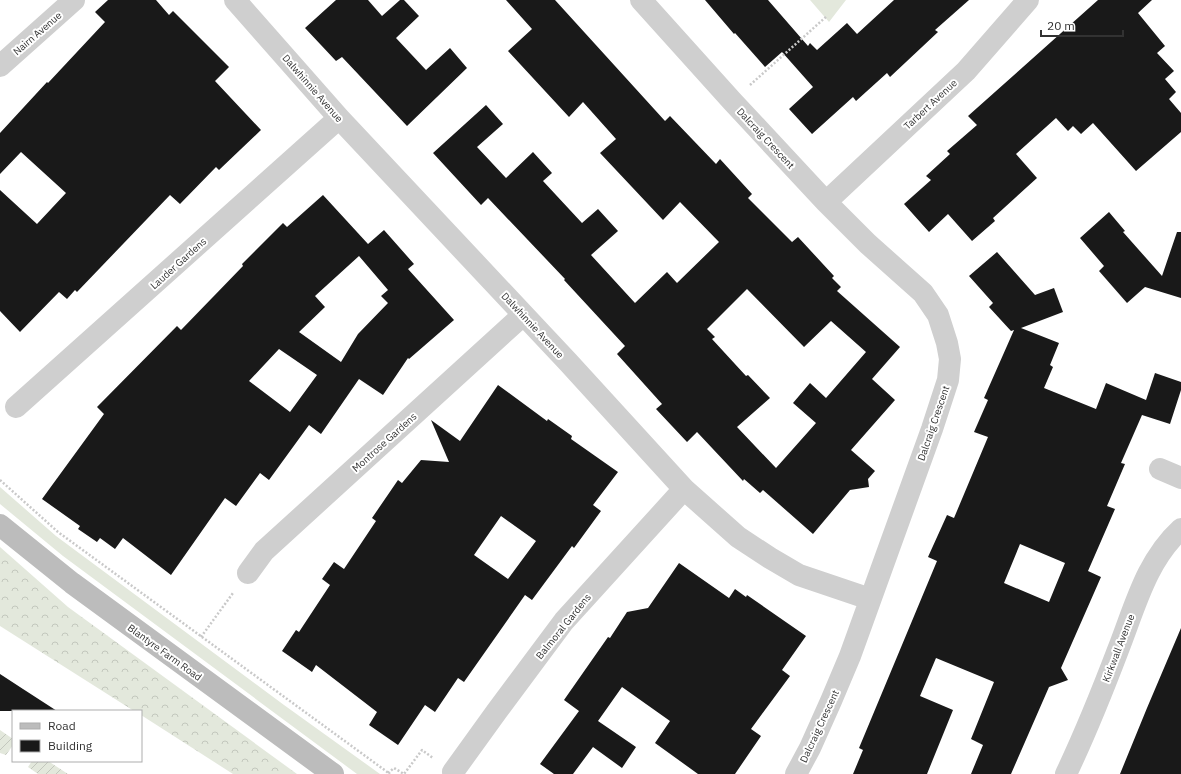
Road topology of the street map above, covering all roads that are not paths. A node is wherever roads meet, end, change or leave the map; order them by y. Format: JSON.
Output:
{"nodes":[{"id":1,"x":74,"y":0,"type":"edge"},
{"id":2,"x":235,"y":0,"type":"edge"},
{"id":3,"x":641,"y":0,"type":"edge"},
{"id":4,"x":1028,"y":0,"type":"edge"},
{"id":5,"x":0,"y":66,"type":"edge"},
{"id":6,"x":339,"y":118,"type":"junction"},
{"id":7,"x":826,"y":202,"type":"junction"},
{"id":8,"x":523,"y":315,"type":"junction"},
{"id":9,"x":16,"y":407,"type":"dead end"},
{"id":10,"x":1160,"y":469,"type":"dead end"},
{"id":11,"x":1181,"y":478,"type":"edge"},
{"id":12,"x":684,"y":489,"type":"junction"},
{"id":13,"x":0,"y":525,"type":"edge"},
{"id":14,"x":1181,"y":529,"type":"edge"},
{"id":15,"x":248,"y":573,"type":"road end"},
{"id":16,"x":870,"y":599,"type":"junction"},
{"id":17,"x":453,"y":772,"type":"road end"},
{"id":18,"x":333,"y":774,"type":"edge"},
{"id":19,"x":796,"y":774,"type":"edge"},
{"id":20,"x":1066,"y":774,"type":"edge"}],
"edges":[{"from":1,"to":5,"type":"street","name":"Nairn Avenue"},
{"from":2,"to":6,"type":"street","name":"Dalwhinnie Avenue"},
{"from":3,"to":7,"type":"street","name":"Dalcraig Crescent"},
{"from":4,"to":7,"type":"street","name":"Tarbert Avenue"},
{"from":6,"to":8,"type":"street","name":"Dalwhinnie Avenue"},
{"from":6,"to":9,"type":"street","name":"Lauder Gardens"},
{"from":7,"to":16,"type":"street","name":"Dalcraig Crescent"},
{"from":8,"to":12,"type":"street","name":"Dalwhinnie Avenue"},
{"from":8,"to":15,"type":"street","name":"Montrose Gardens"},
{"from":10,"to":11,"type":"street"},
{"from":12,"to":16,"type":"street","name":"Dalwhinnie Avenue"},
{"from":12,"to":17,"type":"street","name":"Balmoral Gardens"},
{"from":13,"to":18,"type":"main road","name":"Blantyre Farm Road"},
{"from":14,"to":20,"type":"street","name":"Kirkwall Avenue"},
{"from":16,"to":19,"type":"street","name":"Dalcraig Crescent"}]}
